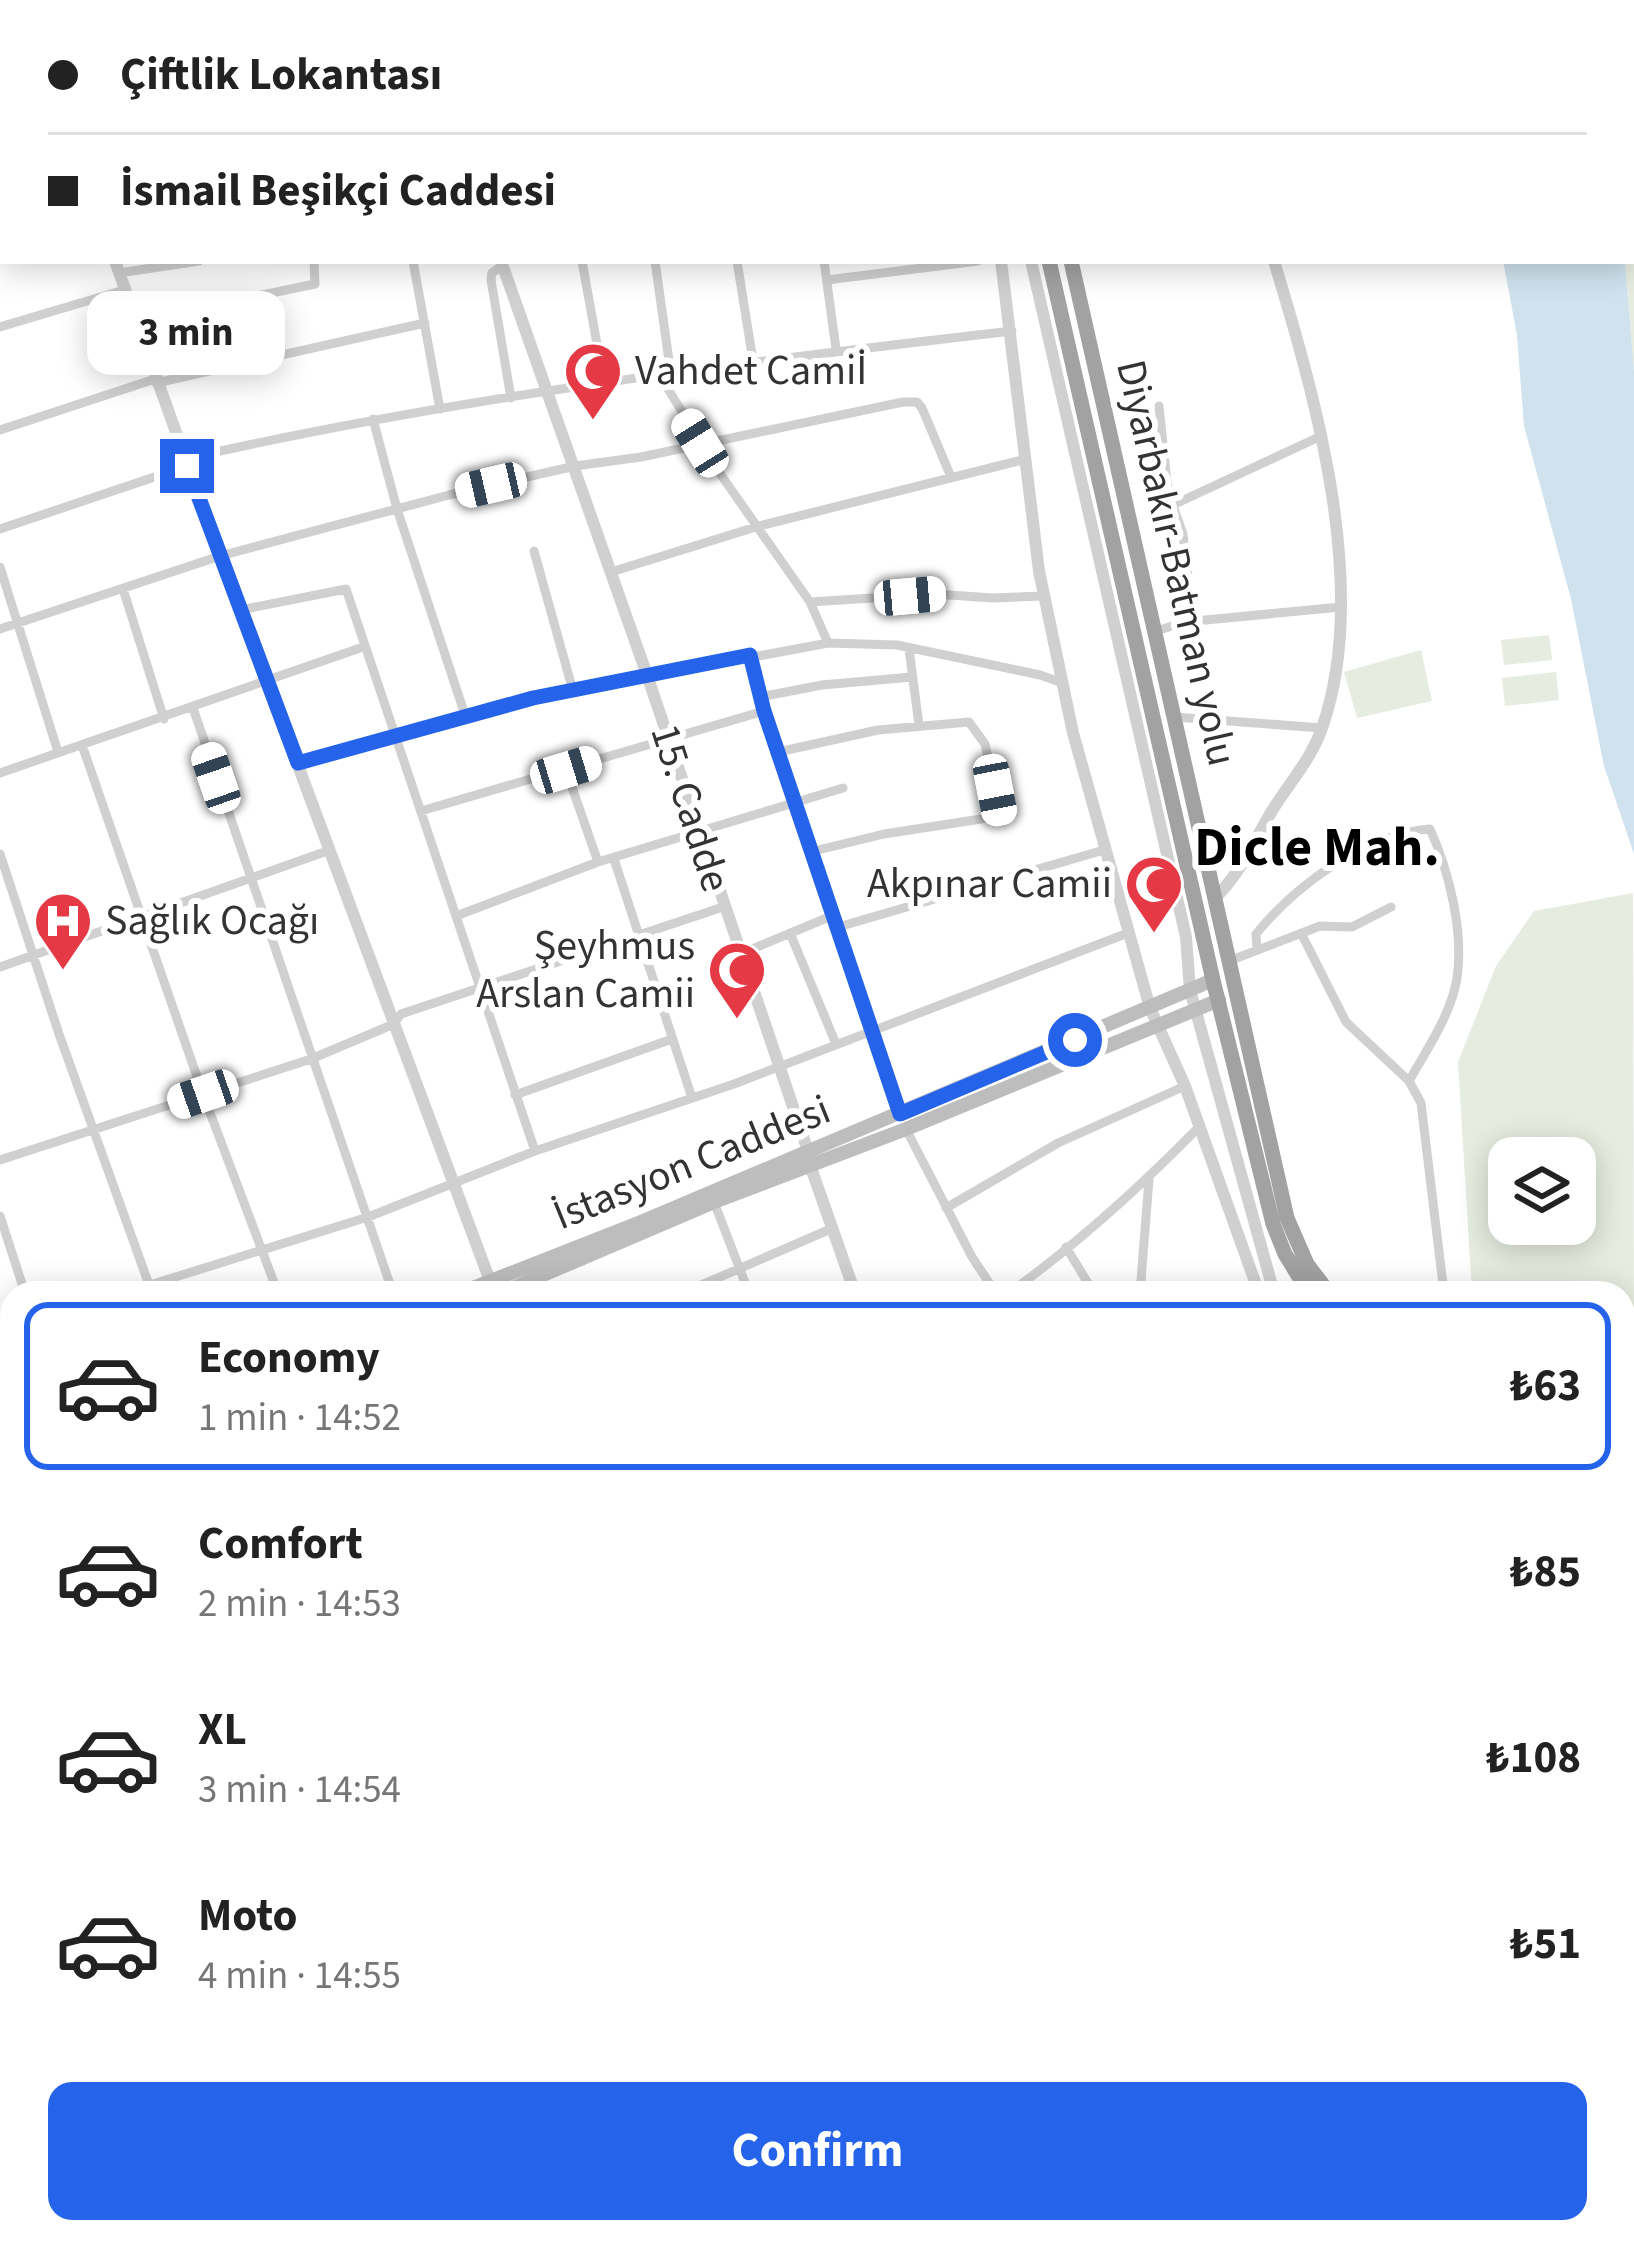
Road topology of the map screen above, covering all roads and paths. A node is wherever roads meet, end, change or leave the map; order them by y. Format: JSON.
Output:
{"nodes":[{"id":1,"x":158,"y":264,"type":"edge"},
{"id":2,"x":314,"y":264,"type":"edge"},
{"id":3,"x":414,"y":264,"type":"edge"},
{"id":4,"x":501,"y":264,"type":"edge"},
{"id":5,"x":502,"y":264,"type":"edge"},
{"id":6,"x":582,"y":264,"type":"edge"},
{"id":7,"x":655,"y":264,"type":"edge"},
{"id":8,"x":737,"y":264,"type":"edge"},
{"id":9,"x":824,"y":264,"type":"edge"},
{"id":10,"x":954,"y":264,"type":"edge"},
{"id":11,"x":1001,"y":264,"type":"edge"},
{"id":12,"x":1032,"y":264,"type":"edge"},
{"id":13,"x":1050,"y":264,"type":"edge"},
{"id":14,"x":1072,"y":264,"type":"edge"},
{"id":15,"x":1275,"y":264,"type":"edge"},
{"id":16,"x":117,"y":267,"type":"edge"},
{"id":17,"x":827,"y":280,"type":"junction"},
{"id":18,"x":124,"y":290,"type":"junction"},
{"id":19,"x":135,"y":321,"type":"junction"},
{"id":20,"x":425,"y":322,"type":"junction"},
{"id":21,"x":0,"y":327,"type":"edge"},
{"id":22,"x":1012,"y":331,"type":"junction"},
{"id":23,"x":836,"y":350,"type":"junction"},
{"id":24,"x":753,"y":362,"type":"junction"},
{"id":25,"x":666,"y":375,"type":"junction"},
{"id":26,"x":155,"y":381,"type":"junction"},
{"id":27,"x":604,"y":383,"type":"junction"},
{"id":28,"x":548,"y":392,"type":"junction"},
{"id":29,"x":512,"y":398,"type":"junction"},
{"id":30,"x":1159,"y":406,"type":"dead end"},
{"id":31,"x":440,"y":409,"type":"junction"},
{"id":32,"x":374,"y":419,"type":"junction"},
{"id":33,"x":0,"y":430,"type":"edge"},
{"id":34,"x":1319,"y":437,"type":"junction"},
{"id":35,"x":700,"y":443,"type":"junction"},
{"id":36,"x":1026,"y":459,"type":"junction"},
{"id":37,"x":186,"y":462,"type":"junction"},
{"id":38,"x":575,"y":466,"type":"junction"},
{"id":39,"x":951,"y":477,"type":"junction"},
{"id":40,"x":1175,"y":504,"type":"junction"},
{"id":41,"x":397,"y":509,"type":"junction"},
{"id":42,"x":759,"y":526,"type":"junction"},
{"id":43,"x":0,"y":529,"type":"edge"},
{"id":44,"x":534,"y":551,"type":"dead end"},
{"id":45,"x":220,"y":556,"type":"junction"},
{"id":46,"x":0,"y":567,"type":"edge"},
{"id":47,"x":611,"y":572,"type":"junction"},
{"id":48,"x":123,"y":589,"type":"junction"},
{"id":49,"x":1043,"y":596,"type":"junction"},
{"id":50,"x":810,"y":602,"type":"junction"},
{"id":51,"x":1341,"y":608,"type":"junction"},
{"id":52,"x":240,"y":610,"type":"junction"},
{"id":53,"x":1185,"y":622,"type":"junction"},
{"id":54,"x":16,"y":623,"type":"junction"},
{"id":55,"x":0,"y":628,"type":"edge"},
{"id":56,"x":1156,"y":631,"type":"junction"},
{"id":57,"x":828,"y":643,"type":"junction"},
{"id":58,"x":364,"y":647,"type":"junction"},
{"id":59,"x":909,"y":649,"type":"junction"},
{"id":60,"x":750,"y":655,"type":"junction"},
{"id":61,"x":647,"y":675,"type":"junction"},
{"id":62,"x":912,"y":677,"type":"junction"},
{"id":63,"x":266,"y":679,"type":"junction"},
{"id":64,"x":1063,"y":683,"type":"junction"},
{"id":65,"x":574,"y":691,"type":"junction"},
{"id":66,"x":760,"y":697,"type":"junction"},
{"id":67,"x":193,"y":708,"type":"junction"},
{"id":68,"x":764,"y":711,"type":"junction"},
{"id":69,"x":466,"y":718,"type":"junction"},
{"id":70,"x":1174,"y":718,"type":"junction"},
{"id":71,"x":164,"y":719,"type":"junction"},
{"id":72,"x":920,"y":725,"type":"junction"},
{"id":73,"x":1322,"y":728,"type":"junction"},
{"id":74,"x":392,"y":735,"type":"junction"},
{"id":75,"x":666,"y":740,"type":"junction"},
{"id":76,"x":82,"y":745,"type":"junction"},
{"id":77,"x":58,"y":752,"type":"junction"},
{"id":78,"x":778,"y":752,"type":"junction"},
{"id":79,"x":298,"y":763,"type":"junction"},
{"id":80,"x":566,"y":770,"type":"junction"},
{"id":81,"x":0,"y":773,"type":"edge"},
{"id":82,"x":843,"y":788,"type":"dead end"},
{"id":83,"x":796,"y":803,"type":"junction"},
{"id":84,"x":421,"y":811,"type":"junction"},
{"id":85,"x":698,"y":832,"type":"junction"},
{"id":86,"x":330,"y":850,"type":"junction"},
{"id":87,"x":1104,"y":850,"type":"junction"},
{"id":88,"x":814,"y":851,"type":"junction"},
{"id":89,"x":0,"y":854,"type":"edge"},
{"id":90,"x":614,"y":859,"type":"junction"},
{"id":91,"x":598,"y":862,"type":"junction"},
{"id":92,"x":249,"y":878,"type":"junction"},
{"id":93,"x":1216,"y":897,"type":"junction"},
{"id":94,"x":723,"y":907,"type":"junction"},
{"id":95,"x":1391,"y":907,"type":"dead end"},
{"id":96,"x":834,"y":915,"type":"junction"},
{"id":97,"x":456,"y":916,"type":"junction"},
{"id":98,"x":140,"y":917,"type":"junction"},
{"id":99,"x":838,"y":927,"type":"junction"},
{"id":100,"x":790,"y":933,"type":"junction"},
{"id":101,"x":1128,"y":933,"type":"junction"},
{"id":102,"x":1301,"y":933,"type":"junction"},
{"id":103,"x":637,"y":934,"type":"junction"},
{"id":104,"x":1257,"y":950,"type":"junction"},
{"id":105,"x":32,"y":953,"type":"junction"},
{"id":106,"x":740,"y":954,"type":"junction"},
{"id":107,"x":1229,"y":961,"type":"junction"},
{"id":108,"x":0,"y":967,"type":"edge"},
{"id":109,"x":1213,"y":980,"type":"junction"},
{"id":110,"x":480,"y":988,"type":"junction"},
{"id":111,"x":1190,"y":990,"type":"junction"},
{"id":112,"x":1219,"y":1000,"type":"junction"},
{"id":113,"x":1150,"y":1008,"type":"junction"},
{"id":114,"x":1196,"y":1009,"type":"junction"},
{"id":115,"x":1157,"y":1023,"type":"junction"},
{"id":116,"x":394,"y":1024,"type":"junction"},
{"id":117,"x":871,"y":1029,"type":"junction"},
{"id":118,"x":672,"y":1039,"type":"junction"},
{"id":119,"x":836,"y":1044,"type":"junction"},
{"id":120,"x":311,"y":1058,"type":"junction"},
{"id":121,"x":779,"y":1066,"type":"junction"},
{"id":122,"x":1409,"y":1081,"type":"junction"},
{"id":123,"x":1185,"y":1086,"type":"junction"},
{"id":124,"x":203,"y":1094,"type":"junction"},
{"id":125,"x":515,"y":1095,"type":"junction"},
{"id":126,"x":692,"y":1098,"type":"junction"},
{"id":127,"x":903,"y":1121,"type":"junction"},
{"id":128,"x":1198,"y":1129,"type":"junction"},
{"id":129,"x":95,"y":1130,"type":"junction"},
{"id":130,"x":535,"y":1151,"type":"junction"},
{"id":131,"x":809,"y":1158,"type":"junction"},
{"id":132,"x":0,"y":1160,"type":"edge"},
{"id":133,"x":1148,"y":1178,"type":"junction"},
{"id":134,"x":454,"y":1184,"type":"junction"},
{"id":135,"x":714,"y":1202,"type":"junction"},
{"id":136,"x":946,"y":1208,"type":"junction"},
{"id":137,"x":0,"y":1216,"type":"edge"},
{"id":138,"x":368,"y":1217,"type":"junction"},
{"id":139,"x":832,"y":1228,"type":"junction"},
{"id":140,"x":1066,"y":1246,"type":"junction"},
{"id":141,"x":262,"y":1251,"type":"junction"},
{"id":142,"x":739,"y":1267,"type":"junction"},
{"id":143,"x":21,"y":1281,"type":"edge"},
{"id":144,"x":147,"y":1281,"type":"edge"},
{"id":145,"x":174,"y":1281,"type":"edge"},
{"id":146,"x":273,"y":1281,"type":"edge"},
{"id":147,"x":389,"y":1281,"type":"edge"},
{"id":148,"x":493,"y":1281,"type":"edge"},
{"id":149,"x":510,"y":1281,"type":"edge"},
{"id":150,"x":547,"y":1281,"type":"edge"},
{"id":151,"x":709,"y":1281,"type":"edge"},
{"id":152,"x":744,"y":1281,"type":"edge"},
{"id":153,"x":851,"y":1281,"type":"edge"},
{"id":154,"x":988,"y":1281,"type":"edge"},
{"id":155,"x":1025,"y":1281,"type":"edge"},
{"id":156,"x":1087,"y":1281,"type":"edge"},
{"id":157,"x":1141,"y":1281,"type":"edge"},
{"id":158,"x":1255,"y":1281,"type":"edge"},
{"id":159,"x":1270,"y":1281,"type":"edge"},
{"id":160,"x":1302,"y":1281,"type":"edge"},
{"id":161,"x":1320,"y":1281,"type":"edge"},
{"id":162,"x":1443,"y":1281,"type":"edge"}],
"edges":[{"from":1,"to":16,"type":"street"},
{"from":2,"to":19,"type":"street"},
{"from":3,"to":20,"type":"street"},
{"from":4,"to":29,"type":"street"},
{"from":5,"to":28,"type":"street","name":"15. Cadde"},
{"from":6,"to":27,"type":"street"},
{"from":7,"to":25,"type":"street"},
{"from":8,"to":24,"type":"street"},
{"from":9,"to":17,"type":"street"},
{"from":10,"to":17,"type":"street"},
{"from":11,"to":22,"type":"street"},
{"from":12,"to":111,"type":"street"},
{"from":13,"to":109,"type":"highway","name":"Diyarbakır-Batman yolu"},
{"from":14,"to":56,"type":"highway","name":"Diyarbakır-Batman yolu"},
{"from":15,"to":34,"type":"street"},
{"from":16,"to":18,"type":"street"},
{"from":17,"to":23,"type":"street"},
{"from":18,"to":19,"type":"street"},
{"from":18,"to":21,"type":"street"},
{"from":19,"to":26,"type":"street"},
{"from":20,"to":26,"type":"street"},
{"from":20,"to":31,"type":"street"},
{"from":22,"to":23,"type":"street"},
{"from":22,"to":36,"type":"street"},
{"from":23,"to":24,"type":"street"},
{"from":24,"to":25,"type":"street"},
{"from":25,"to":27,"type":"street"},
{"from":25,"to":35,"type":"street"},
{"from":26,"to":33,"type":"street"},
{"from":26,"to":37,"type":"street"},
{"from":27,"to":28,"type":"street"},
{"from":28,"to":29,"type":"street"},
{"from":28,"to":38,"type":"street","name":"15. Cadde"},
{"from":29,"to":31,"type":"street"},
{"from":30,"to":40,"type":"street"},
{"from":31,"to":32,"type":"street"},
{"from":32,"to":37,"type":"street"},
{"from":32,"to":41,"type":"street"},
{"from":34,"to":40,"type":"street"},
{"from":34,"to":51,"type":"street"},
{"from":35,"to":38,"type":"street"},
{"from":35,"to":39,"type":"street"},
{"from":35,"to":42,"type":"street"},
{"from":36,"to":39,"type":"street"},
{"from":36,"to":49,"type":"street"},
{"from":37,"to":43,"type":"street"},
{"from":37,"to":45,"type":"street"},
{"from":38,"to":41,"type":"street"},
{"from":38,"to":47,"type":"street","name":"15. Cadde"},
{"from":39,"to":42,"type":"street"},
{"from":40,"to":53,"type":"street"},
{"from":41,"to":45,"type":"street"},
{"from":41,"to":69,"type":"street"},
{"from":42,"to":47,"type":"street"},
{"from":42,"to":50,"type":"street"},
{"from":44,"to":65,"type":"street"},
{"from":45,"to":48,"type":"street"},
{"from":45,"to":52,"type":"street"},
{"from":46,"to":54,"type":"street"},
{"from":47,"to":61,"type":"street","name":"15. Cadde"},
{"from":48,"to":54,"type":"street"},
{"from":48,"to":71,"type":"street"},
{"from":49,"to":50,"type":"street"},
{"from":49,"to":64,"type":"street"},
{"from":50,"to":57,"type":"street"},
{"from":51,"to":53,"type":"street"},
{"from":51,"to":73,"type":"street"},
{"from":52,"to":58,"type":"street"},
{"from":52,"to":63,"type":"street"},
{"from":53,"to":56,"type":"street"},
{"from":54,"to":55,"type":"street"},
{"from":54,"to":77,"type":"street"},
{"from":56,"to":70,"type":"highway","name":"Diyarbakır-Batman yolu"},
{"from":57,"to":59,"type":"street"},
{"from":57,"to":60,"type":"street"},
{"from":58,"to":63,"type":"street"},
{"from":58,"to":74,"type":"street"},
{"from":59,"to":62,"type":"street"},
{"from":59,"to":64,"type":"street"},
{"from":60,"to":61,"type":"street"},
{"from":60,"to":66,"type":"street"},
{"from":61,"to":65,"type":"street"},
{"from":61,"to":75,"type":"street","name":"15. Cadde"},
{"from":62,"to":66,"type":"street"},
{"from":62,"to":72,"type":"street"},
{"from":63,"to":67,"type":"street"},
{"from":63,"to":79,"type":"street"},
{"from":64,"to":87,"type":"street"},
{"from":65,"to":69,"type":"street"},
{"from":66,"to":68,"type":"street"},
{"from":67,"to":71,"type":"street"},
{"from":67,"to":92,"type":"street"},
{"from":68,"to":75,"type":"street"},
{"from":68,"to":78,"type":"street"},
{"from":69,"to":74,"type":"street"},
{"from":70,"to":73,"type":"street"},
{"from":70,"to":93,"type":"highway","name":"Diyarbakır-Batman yolu"},
{"from":71,"to":76,"type":"street"},
{"from":72,"to":78,"type":"street"},
{"from":72,"to":88,"type":"street"},
{"from":73,"to":93,"type":"street"},
{"from":74,"to":79,"type":"street"},
{"from":74,"to":84,"type":"street"},
{"from":75,"to":80,"type":"street"},
{"from":75,"to":85,"type":"street","name":"15. Cadde"},
{"from":76,"to":77,"type":"street"},
{"from":76,"to":98,"type":"street"},
{"from":77,"to":81,"type":"street"},
{"from":78,"to":83,"type":"street"},
{"from":79,"to":86,"type":"street"},
{"from":80,"to":84,"type":"street"},
{"from":80,"to":91,"type":"street"},
{"from":82,"to":83,"type":"street"},
{"from":83,"to":85,"type":"street"},
{"from":83,"to":88,"type":"street"},
{"from":84,"to":97,"type":"street"},
{"from":85,"to":90,"type":"street"},
{"from":85,"to":94,"type":"street","name":"15. Cadde"},
{"from":86,"to":92,"type":"street"},
{"from":86,"to":116,"type":"street"},
{"from":87,"to":99,"type":"street"},
{"from":87,"to":101,"type":"street"},
{"from":88,"to":96,"type":"street"},
{"from":89,"to":105,"type":"street"},
{"from":90,"to":91,"type":"street"},
{"from":90,"to":103,"type":"street"},
{"from":91,"to":97,"type":"street"},
{"from":92,"to":98,"type":"street"},
{"from":92,"to":120,"type":"street"},
{"from":93,"to":107,"type":"highway","name":"Diyarbakır-Batman yolu"},
{"from":94,"to":103,"type":"street"},
{"from":94,"to":106,"type":"street","name":"15. Cadde"},
{"from":95,"to":102,"type":"street"},
{"from":96,"to":99,"type":"street"},
{"from":96,"to":100,"type":"street"},
{"from":97,"to":110,"type":"street"},
{"from":98,"to":105,"type":"street"},
{"from":98,"to":124,"type":"street"},
{"from":99,"to":117,"type":"street"},
{"from":100,"to":106,"type":"street"},
{"from":100,"to":119,"type":"street"},
{"from":101,"to":113,"type":"street"},
{"from":101,"to":117,"type":"street"},
{"from":102,"to":104,"type":"street"},
{"from":102,"to":122,"type":"street"},
{"from":103,"to":110,"type":"street"},
{"from":103,"to":118,"type":"street"},
{"from":104,"to":107,"type":"street"},
{"from":104,"to":122,"type":"street"},
{"from":105,"to":108,"type":"street"},
{"from":105,"to":129,"type":"street"},
{"from":106,"to":121,"type":"street","name":"15. Cadde"},
{"from":107,"to":161,"type":"highway","name":"Diyarbakır-Batman yolu"},
{"from":109,"to":111,"type":"main road","name":"İstasyon Caddesi"},
{"from":109,"to":112,"type":"highway","name":"Diyarbakır-Batman yolu"},
{"from":110,"to":116,"type":"street"},
{"from":110,"to":125,"type":"street"},
{"from":111,"to":113,"type":"main road","name":"İstasyon Caddesi"},
{"from":111,"to":114,"type":"street"},
{"from":112,"to":114,"type":"main road","name":"İstasyon Caddesi"},
{"from":112,"to":160,"type":"highway","name":"Diyarbakır-Batman yolu"},
{"from":113,"to":115,"type":"street"},
{"from":113,"to":127,"type":"main road","name":"İstasyon Caddesi"},
{"from":114,"to":115,"type":"main road","name":"İstasyon Caddesi"},
{"from":114,"to":159,"type":"street"},
{"from":115,"to":123,"type":"street"},
{"from":115,"to":127,"type":"main road","name":"İstasyon Caddesi"},
{"from":116,"to":120,"type":"street"},
{"from":116,"to":134,"type":"street"},
{"from":117,"to":119,"type":"street"},
{"from":117,"to":127,"type":"street"},
{"from":118,"to":125,"type":"street"},
{"from":118,"to":126,"type":"street"},
{"from":119,"to":121,"type":"street"},
{"from":120,"to":124,"type":"street"},
{"from":120,"to":138,"type":"street"},
{"from":121,"to":126,"type":"street"},
{"from":121,"to":131,"type":"street","name":"15. Cadde"},
{"from":122,"to":162,"type":"street"},
{"from":123,"to":128,"type":"street"},
{"from":123,"to":136,"type":"street"},
{"from":124,"to":129,"type":"street"},
{"from":124,"to":141,"type":"street"},
{"from":125,"to":130,"type":"street"},
{"from":126,"to":130,"type":"street"},
{"from":127,"to":131,"type":"main road","name":"İstasyon Caddesi"},
{"from":127,"to":136,"type":"street"},
{"from":128,"to":133,"type":"street"},
{"from":128,"to":158,"type":"street"},
{"from":129,"to":132,"type":"street"},
{"from":129,"to":144,"type":"street"},
{"from":130,"to":134,"type":"street"},
{"from":131,"to":135,"type":"main road","name":"İstasyon Caddesi"},
{"from":131,"to":139,"type":"street","name":"15. Cadde"},
{"from":131,"to":149,"type":"main road","name":"İstasyon Caddesi"},
{"from":133,"to":140,"type":"street"},
{"from":133,"to":157,"type":"street"},
{"from":134,"to":138,"type":"street"},
{"from":134,"to":148,"type":"street"},
{"from":135,"to":142,"type":"street"},
{"from":135,"to":150,"type":"main road","name":"İstasyon Caddesi"},
{"from":136,"to":154,"type":"street"},
{"from":137,"to":143,"type":"street"},
{"from":138,"to":141,"type":"street"},
{"from":138,"to":147,"type":"street"},
{"from":139,"to":142,"type":"street"},
{"from":139,"to":153,"type":"street","name":"15. Cadde"},
{"from":140,"to":155,"type":"street"},
{"from":140,"to":156,"type":"street"},
{"from":141,"to":145,"type":"street"},
{"from":141,"to":146,"type":"street"},
{"from":142,"to":151,"type":"street"},
{"from":142,"to":152,"type":"street"}]}
